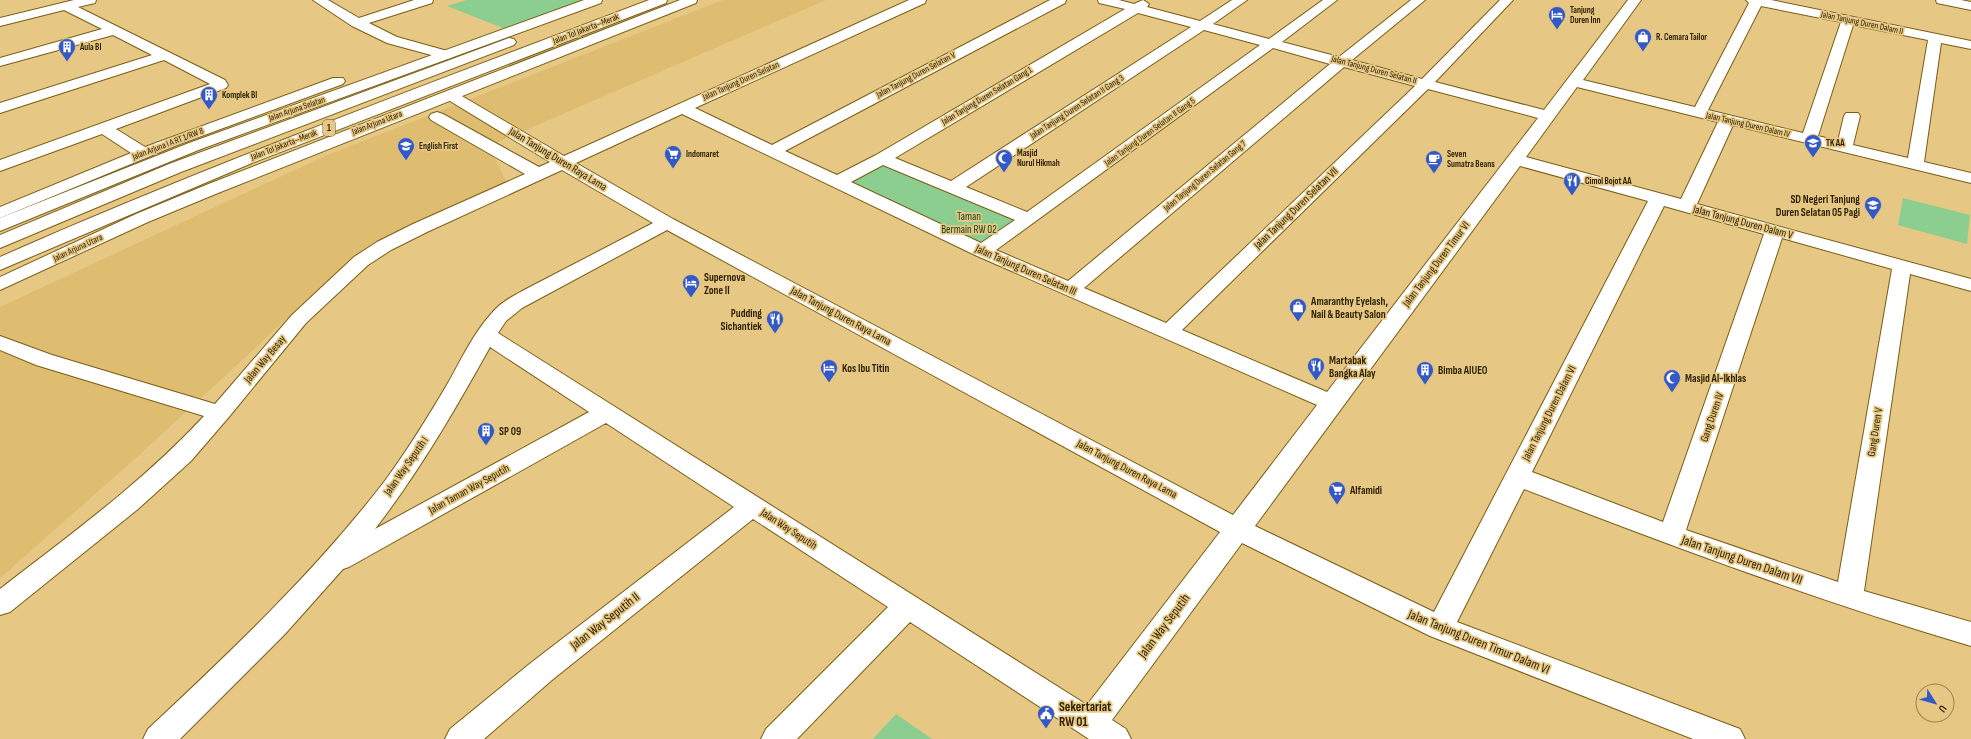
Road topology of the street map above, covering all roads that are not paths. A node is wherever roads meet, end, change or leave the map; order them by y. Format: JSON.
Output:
{"nodes":[{"id":1,"x":90,"y":0,"type":"edge"},
{"id":2,"x":319,"y":0,"type":"edge"},
{"id":3,"x":427,"y":0,"type":"edge"},
{"id":4,"x":596,"y":0,"type":"edge"},
{"id":5,"x":623,"y":0,"type":"edge"},
{"id":6,"x":661,"y":0,"type":"edge"},
{"id":7,"x":691,"y":0,"type":"edge"},
{"id":8,"x":920,"y":0,"type":"edge"},
{"id":9,"x":1060,"y":0,"type":"edge"},
{"id":10,"x":1104,"y":0,"type":"edge"},
{"id":11,"x":1150,"y":0,"type":"edge"},
{"id":12,"x":1241,"y":0,"type":"edge"},
{"id":13,"x":1331,"y":0,"type":"edge"},
{"id":14,"x":1419,"y":0,"type":"edge"},
{"id":15,"x":1507,"y":0,"type":"edge"},
{"id":16,"x":1635,"y":0,"type":"edge"},
{"id":17,"x":1755,"y":0,"type":"edge"},
{"id":18,"x":1942,"y":0,"type":"edge"},
{"id":19,"x":66,"y":6,"type":"junction"},
{"id":20,"x":1971,"y":6,"type":"edge"},
{"id":21,"x":1135,"y":8,"type":"junction"},
{"id":22,"x":1848,"y":20,"type":"junction"},
{"id":23,"x":0,"y":22,"type":"edge"},
{"id":24,"x":357,"y":23,"type":"junction"},
{"id":25,"x":1201,"y":25,"type":"junction"},
{"id":26,"x":115,"y":30,"type":"junction"},
{"id":27,"x":1935,"y":38,"type":"junction"},
{"id":28,"x":1272,"y":44,"type":"junction"},
{"id":29,"x":1971,"y":45,"type":"edge"},
{"id":30,"x":446,"y":55,"type":"junction"},
{"id":31,"x":166,"y":56,"type":"junction"},
{"id":32,"x":0,"y":62,"type":"edge"},
{"id":33,"x":1341,"y":62,"type":"junction"},
{"id":34,"x":338,"y":81,"type":"dead end"},
{"id":35,"x":1573,"y":82,"type":"junction"},
{"id":36,"x":1425,"y":84,"type":"junction"},
{"id":37,"x":450,"y":95,"type":"junction"},
{"id":38,"x":0,"y":108,"type":"edge"},
{"id":39,"x":682,"y":108,"type":"junction"},
{"id":40,"x":1699,"y":113,"type":"junction"},
{"id":41,"x":1548,"y":116,"type":"junction"},
{"id":42,"x":1852,"y":116,"type":"dead end"},
{"id":43,"x":437,"y":117,"type":"dead end"},
{"id":44,"x":1728,"y":120,"type":"junction"},
{"id":45,"x":103,"y":128,"type":"junction"},
{"id":46,"x":1809,"y":139,"type":"junction"},
{"id":47,"x":1844,"y":148,"type":"junction"},
{"id":48,"x":772,"y":150,"type":"junction"},
{"id":49,"x":143,"y":153,"type":"junction"},
{"id":50,"x":882,"y":159,"type":"junction"},
{"id":51,"x":1516,"y":159,"type":"junction"},
{"id":52,"x":562,"y":162,"type":"junction"},
{"id":53,"x":1915,"y":164,"type":"junction"},
{"id":54,"x":0,"y":166,"type":"edge"},
{"id":55,"x":537,"y":173,"type":"junction"},
{"id":56,"x":1971,"y":178,"type":"edge"},
{"id":57,"x":838,"y":182,"type":"junction"},
{"id":58,"x":952,"y":188,"type":"junction"},
{"id":59,"x":1659,"y":198,"type":"junction"},
{"id":60,"x":1687,"y":206,"type":"junction"},
{"id":61,"x":0,"y":213,"type":"edge"},
{"id":62,"x":1029,"y":219,"type":"junction"},
{"id":63,"x":667,"y":223,"type":"junction"},
{"id":64,"x":0,"y":225,"type":"edge"},
{"id":65,"x":1775,"y":230,"type":"junction"},
{"id":66,"x":0,"y":242,"type":"edge"},
{"id":67,"x":982,"y":251,"type":"junction"},
{"id":68,"x":0,"y":264,"type":"edge"},
{"id":69,"x":1902,"y":266,"type":"junction"},
{"id":70,"x":0,"y":284,"type":"edge"},
{"id":71,"x":1971,"y":285,"type":"edge"},
{"id":72,"x":1069,"y":290,"type":"junction"},
{"id":73,"x":1167,"y":333,"type":"junction"},
{"id":74,"x":486,"y":335,"type":"junction"},
{"id":75,"x":0,"y":342,"type":"edge"},
{"id":76,"x":1332,"y":403,"type":"junction"},
{"id":77,"x":607,"y":412,"type":"junction"},
{"id":78,"x":220,"y":413,"type":"junction"},
{"id":79,"x":1516,"y":476,"type":"junction"},
{"id":80,"x":753,"y":506,"type":"junction"},
{"id":81,"x":1237,"y":529,"type":"junction"},
{"id":82,"x":1671,"y":536,"type":"junction"},
{"id":83,"x":331,"y":565,"type":"junction"},
{"id":84,"x":1849,"y":598,"type":"junction"},
{"id":85,"x":0,"y":604,"type":"edge"},
{"id":86,"x":907,"y":606,"type":"junction"},
{"id":87,"x":1440,"y":628,"type":"junction"},
{"id":88,"x":1971,"y":634,"type":"edge"},
{"id":89,"x":1091,"y":724,"type":"junction"},
{"id":90,"x":159,"y":739,"type":"edge"},
{"id":91,"x":460,"y":739,"type":"edge"},
{"id":92,"x":777,"y":739,"type":"edge"},
{"id":93,"x":1114,"y":739,"type":"edge"},
{"id":94,"x":1729,"y":739,"type":"edge"}],
"edges":[{"from":1,"to":19,"type":"main road"},
{"from":2,"to":24,"type":"main road"},
{"from":3,"to":24,"type":"main road"},
{"from":4,"to":30,"type":"main road","name":"Jalan Arjuna Selatan"},
{"from":5,"to":66,"type":"main road","name":"Jalan Tol Jakarta–Merak","number":"1"},
{"from":6,"to":68,"type":"main road","name":"Jalan Tol Jakarta–Merak","number":"1"},
{"from":7,"to":37,"type":"main road","name":"Jalan Arjuna Utara"},
{"from":8,"to":39,"type":"main road","name":"Jalan Tanjung Duren Selatan"},
{"from":9,"to":48,"type":"main road","name":"Jalan Tanjung Duren Selatan V"},
{"from":10,"to":21,"type":"main road","name":"Jalan Tanjung Duren Selatan II"},
{"from":11,"to":21,"type":"main road","name":"Jalan Tanjung Duren Selatan Gang 1"},
{"from":12,"to":25,"type":"main road"},
{"from":13,"to":28,"type":"main road","name":"Jalan Tanjung Duren Selatan II Gang 5"},
{"from":14,"to":33,"type":"main road","name":"Jalan Tanjung Duren Selatan Gang 7"},
{"from":15,"to":36,"type":"main road","name":"Jalan Tanjung Duren Selatan VII"},
{"from":16,"to":35,"type":"main road","name":"Jalan Tanjung Duren Timur VI"},
{"from":17,"to":22,"type":"main road","name":"Jalan Tanjung Duren Dalam II"},
{"from":17,"to":40,"type":"main road"},
{"from":18,"to":20,"type":"main road"},
{"from":19,"to":23,"type":"main road"},
{"from":19,"to":26,"type":"main road"},
{"from":21,"to":25,"type":"main road","name":"Jalan Tanjung Duren Selatan II"},
{"from":21,"to":50,"type":"main road","name":"Jalan Tanjung Duren Selatan Gang 1"},
{"from":22,"to":27,"type":"main road","name":"Jalan Tanjung Duren Dalam II"},
{"from":22,"to":46,"type":"main road"},
{"from":24,"to":30,"type":"main road"},
{"from":25,"to":28,"type":"main road","name":"Jalan Tanjung Duren Selatan II"},
{"from":25,"to":58,"type":"main road","name":"Jalan Tanjung Duren Selatan II Gang 3"},
{"from":26,"to":31,"type":"main road"},
{"from":26,"to":32,"type":"main road"},
{"from":27,"to":29,"type":"main road","name":"Jalan Tanjung Duren Dalam II"},
{"from":27,"to":53,"type":"main road"},
{"from":28,"to":33,"type":"main road","name":"Jalan Tanjung Duren Selatan II"},
{"from":28,"to":62,"type":"main road","name":"Jalan Tanjung Duren Selatan II Gang 5"},
{"from":30,"to":64,"type":"main road","name":"Jalan Arjuna Selatan"},
{"from":31,"to":38,"type":"main road"},
{"from":31,"to":45,"type":"main road"},
{"from":33,"to":36,"type":"main road","name":"Jalan Tanjung Duren Selatan II"},
{"from":33,"to":72,"type":"main road","name":"Jalan Tanjung Duren Selatan Gang 7"},
{"from":34,"to":49,"type":"main road","name":"Jalan Arjuna I A RT 1/RW 8"},
{"from":35,"to":40,"type":"main road","name":"Jalan Tanjung Duren Dalam IV"},
{"from":35,"to":41,"type":"main road","name":"Jalan Tanjung Duren Timur VI"},
{"from":36,"to":41,"type":"main road","name":"Jalan Tanjung Duren Selatan II"},
{"from":36,"to":73,"type":"main road","name":"Jalan Tanjung Duren Selatan VII"},
{"from":37,"to":52,"type":"main road","name":"Jalan Tanjung Duren Raya Lama"},
{"from":37,"to":70,"type":"main road","name":"Jalan Arjuna Utara"},
{"from":39,"to":48,"type":"main road","name":"Jalan Tanjung Duren Selatan III"},
{"from":39,"to":52,"type":"main road","name":"Jalan Tanjung Duren Selatan"},
{"from":40,"to":44,"type":"main road","name":"Jalan Tanjung Duren Dalam IV"},
{"from":41,"to":51,"type":"main road","name":"Jalan Tanjung Duren Timur VI"},
{"from":42,"to":47,"type":"main road"},
{"from":43,"to":55,"type":"main road"},
{"from":44,"to":46,"type":"main road","name":"Jalan Tanjung Duren Dalam IV"},
{"from":44,"to":60,"type":"main road"},
{"from":45,"to":49,"type":"main road"},
{"from":45,"to":54,"type":"main road"},
{"from":46,"to":47,"type":"main road","name":"Jalan Tanjung Duren Dalam IV"},
{"from":47,"to":53,"type":"main road","name":"Jalan Tanjung Duren Dalam IV"},
{"from":48,"to":57,"type":"main road","name":"Jalan Tanjung Duren Selatan III"},
{"from":49,"to":61,"type":"main road","name":"Jalan Arjuna I A RT 1/RW 8"},
{"from":50,"to":57,"type":"main road","name":"Jalan Tanjung Duren Selatan Gang 1"},
{"from":50,"to":58,"type":"main road"},
{"from":51,"to":59,"type":"main road","name":"Jalan Tanjung Duren Dalam V"},
{"from":51,"to":76,"type":"main road","name":"Jalan Tanjung Duren Timur VI"},
{"from":52,"to":55,"type":"main road","name":"Jalan Way Besay"},
{"from":52,"to":63,"type":"main road","name":"Jalan Tanjung Duren Raya Lama"},
{"from":53,"to":56,"type":"main road","name":"Jalan Tanjung Duren Dalam IV"},
{"from":55,"to":78,"type":"main road","name":"Jalan Way Besay"},
{"from":57,"to":67,"type":"main road","name":"Jalan Tanjung Duren Selatan III"},
{"from":58,"to":62,"type":"main road"},
{"from":59,"to":60,"type":"main road","name":"Jalan Tanjung Duren Dalam V"},
{"from":59,"to":79,"type":"main road","name":"Jalan Tanjung Duren Dalam VI"},
{"from":60,"to":65,"type":"main road","name":"Jalan Tanjung Duren Dalam V"},
{"from":62,"to":67,"type":"main road"},
{"from":63,"to":74,"type":"main road","name":"Jalan Way Seputih I"},
{"from":63,"to":81,"type":"main road","name":"Jalan Tanjung Duren Raya Lama"},
{"from":65,"to":69,"type":"main road","name":"Jalan Tanjung Duren Dalam V"},
{"from":65,"to":82,"type":"main road","name":"Gang Duren IV"},
{"from":67,"to":72,"type":"main road","name":"Jalan Tanjung Duren Selatan III"},
{"from":69,"to":71,"type":"main road","name":"Jalan Tanjung Duren Dalam V"},
{"from":69,"to":84,"type":"main road","name":"Gang Duren V"},
{"from":72,"to":73,"type":"main road","name":"Jalan Tanjung Duren Selatan III"},
{"from":73,"to":76,"type":"main road","name":"Jalan Tanjung Duren Selatan III"},
{"from":74,"to":77,"type":"main road","name":"Jalan Way Seputih"},
{"from":74,"to":83,"type":"main road","name":"Jalan Way Seputih I"},
{"from":75,"to":78,"type":"main road"},
{"from":76,"to":81,"type":"main road","name":"Jalan Tanjung Duren Timur VI"},
{"from":77,"to":80,"type":"main road","name":"Jalan Way Seputih"},
{"from":77,"to":83,"type":"main road","name":"Jalan Taman Way Seputih"},
{"from":78,"to":85,"type":"main road","name":"Jalan Way Besay"},
{"from":79,"to":82,"type":"main road","name":"Jalan Tanjung Duren Dalam VII"},
{"from":79,"to":87,"type":"main road","name":"Jalan Tanjung Duren Dalam VI"},
{"from":80,"to":86,"type":"main road","name":"Jalan Way Seputih"},
{"from":80,"to":91,"type":"main road","name":"Jalan Way Seputih II"},
{"from":81,"to":87,"type":"main road","name":"Jalan Tanjung Duren Timur Dalam VI"},
{"from":81,"to":89,"type":"main road","name":"Jalan Way Seputih"},
{"from":82,"to":84,"type":"main road","name":"Jalan Tanjung Duren Dalam VII"},
{"from":83,"to":90,"type":"main road","name":"Jalan Way Seputih I"},
{"from":84,"to":88,"type":"main road","name":"Jalan Tanjung Duren Dalam VII"},
{"from":86,"to":89,"type":"main road","name":"Jalan Way Seputih"},
{"from":86,"to":92,"type":"main road"},
{"from":87,"to":94,"type":"main road","name":"Jalan Tanjung Duren Timur Dalam VI"},
{"from":89,"to":93,"type":"main road","name":"Jalan Way Seputih"}]}
